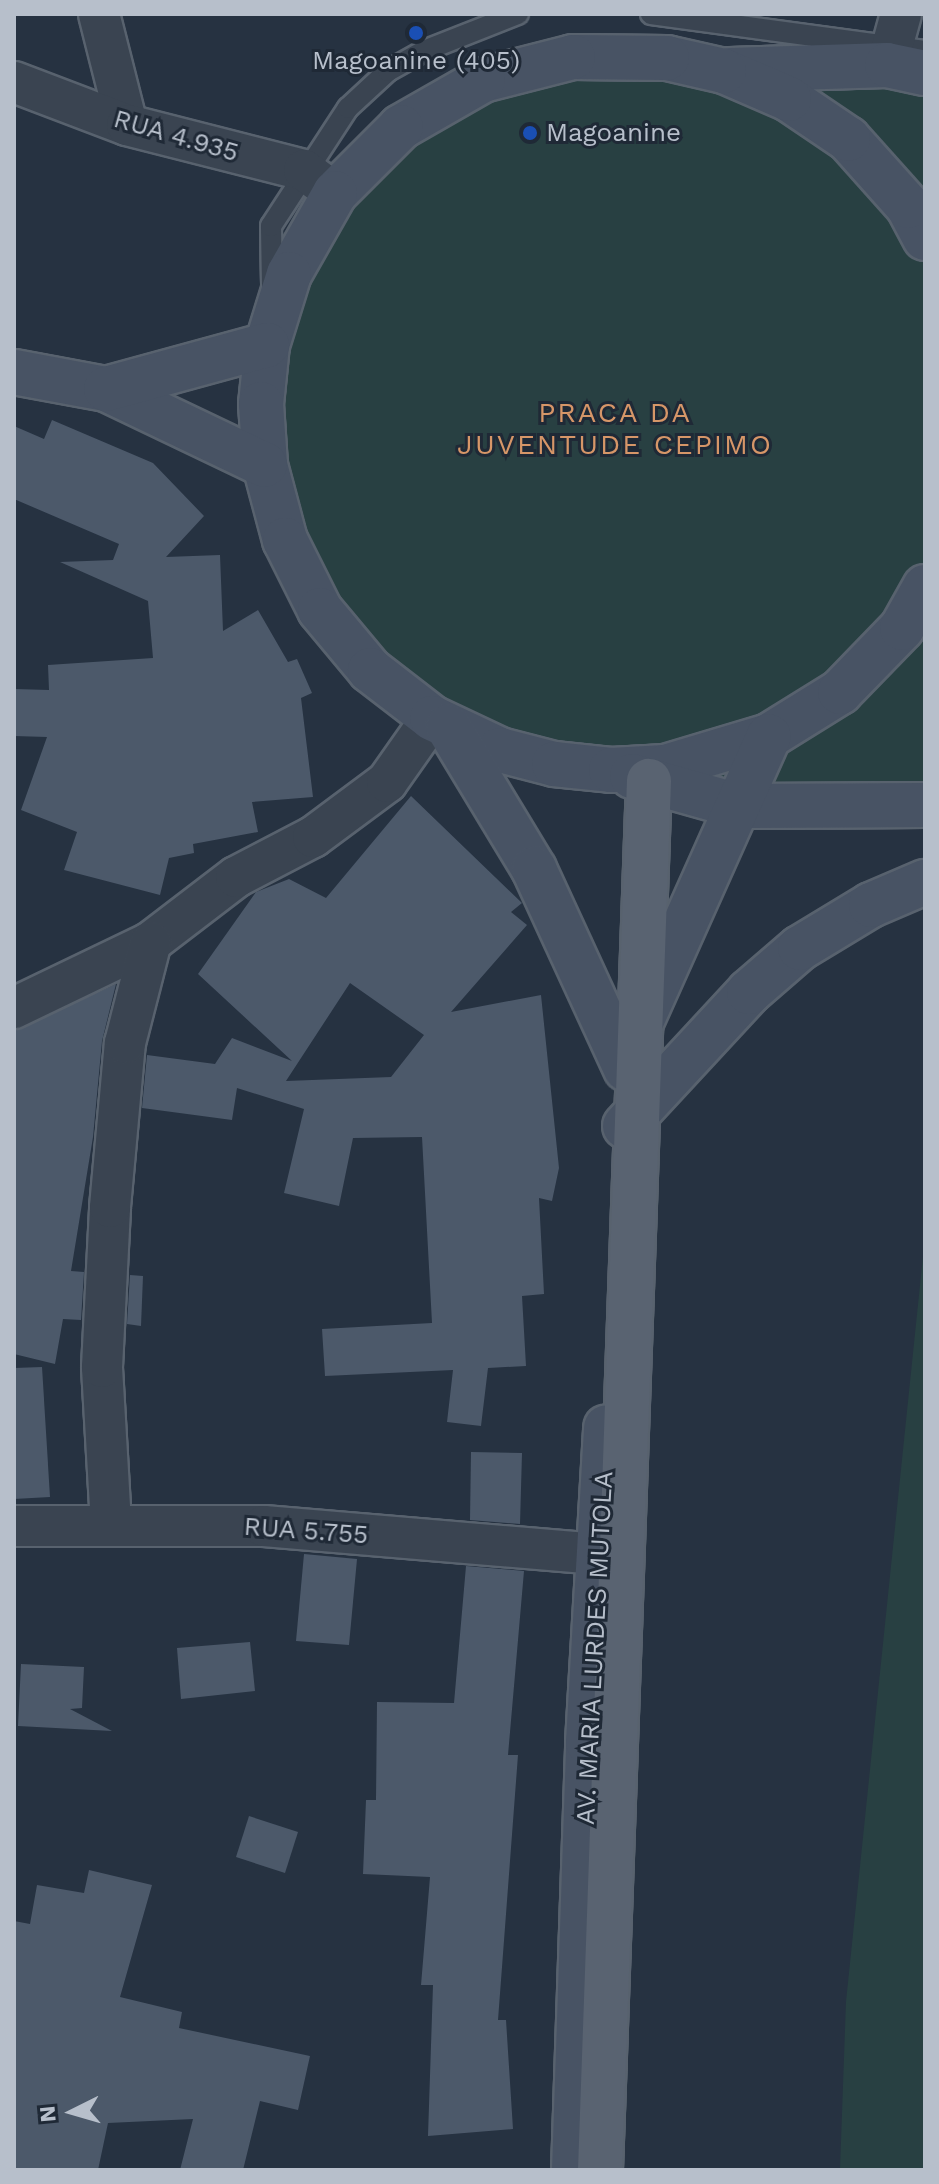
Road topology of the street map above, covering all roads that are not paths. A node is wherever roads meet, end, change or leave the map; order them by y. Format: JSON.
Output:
{"nodes":[{"id":1,"x":99,"y":14,"type":"edge"},
{"id":2,"x":518,"y":14,"type":"edge"},
{"id":3,"x":651,"y":14,"type":"edge"},
{"id":4,"x":906,"y":49,"type":"edge"},
{"id":5,"x":724,"y":71,"type":"junction"},
{"id":6,"x":14,"y":82,"type":"edge"},
{"id":7,"x":127,"y":125,"type":"junction"},
{"id":8,"x":848,"y":139,"type":"junction"},
{"id":9,"x":320,"y":182,"type":"junction"},
{"id":10,"x":925,"y":217,"type":"edge"},
{"id":11,"x":925,"y":238,"type":"edge"},
{"id":12,"x":270,"y":333,"type":"junction"},
{"id":13,"x":14,"y":372,"type":"edge"},
{"id":14,"x":106,"y":389,"type":"junction"},
{"id":15,"x":265,"y":465,"type":"junction"},
{"id":16,"x":925,"y":587,"type":"edge"},
{"id":17,"x":925,"y":619,"type":"edge"},
{"id":18,"x":840,"y":692,"type":"junction"},
{"id":19,"x":440,"y":722,"type":"junction"},
{"id":20,"x":769,"y":736,"type":"junction"},
{"id":21,"x":630,"y":775,"type":"junction"},
{"id":22,"x":925,"y":805,"type":"edge"},
{"id":23,"x":738,"y":806,"type":"junction"},
{"id":24,"x":925,"y":882,"type":"edge"},
{"id":25,"x":151,"y":942,"type":"junction"},
{"id":26,"x":14,"y":1008,"type":"edge"},
{"id":27,"x":626,"y":1069,"type":"junction"},
{"id":28,"x":625,"y":1126,"type":"junction"},
{"id":29,"x":111,"y":1524,"type":"junction"},
{"id":30,"x":14,"y":1526,"type":"edge"},
{"id":31,"x":598,"y":1554,"type":"junction"},
{"id":32,"x":574,"y":2170,"type":"edge"},
{"id":33,"x":600,"y":2170,"type":"edge"}],
"edges":[{"from":1,"to":7,"type":"street"},
{"from":2,"to":9,"type":"lane"},
{"from":3,"to":4,"type":"lane"},
{"from":4,"to":5,"type":"main road"},
{"from":5,"to":8,"type":"main road"},
{"from":5,"to":9,"type":"main road"},
{"from":6,"to":7,"type":"street","name":"RUA 4.935"},
{"from":7,"to":9,"type":"street","name":"RUA 4.935"},
{"from":8,"to":10,"type":"lane"},
{"from":8,"to":11,"type":"main road"},
{"from":9,"to":12,"type":"main road"},
{"from":9,"to":12,"type":"lane"},
{"from":12,"to":14,"type":"main road"},
{"from":12,"to":15,"type":"main road"},
{"from":13,"to":14,"type":"main road"},
{"from":14,"to":15,"type":"main road"},
{"from":15,"to":19,"type":"main road"},
{"from":16,"to":18,"type":"main road"},
{"from":17,"to":18,"type":"lane"},
{"from":18,"to":20,"type":"main road"},
{"from":19,"to":21,"type":"main road"},
{"from":19,"to":25,"type":"street"},
{"from":19,"to":27,"type":"main road"},
{"from":20,"to":21,"type":"main road"},
{"from":20,"to":23,"type":"main road"},
{"from":21,"to":23,"type":"main road"},
{"from":21,"to":33,"type":"main road"},
{"from":22,"to":23,"type":"main road"},
{"from":23,"to":27,"type":"main road"},
{"from":24,"to":28,"type":"main road"},
{"from":25,"to":26,"type":"street"},
{"from":25,"to":29,"type":"street"},
{"from":27,"to":28,"type":"main road","name":"AV. MARIA LURDES MUTOLA"},
{"from":28,"to":31,"type":"main road","name":"AV. MARIA LURDES MUTOLA"},
{"from":29,"to":30,"type":"street","name":"RUA 5.755"},
{"from":29,"to":31,"type":"street","name":"RUA 5.755"},
{"from":31,"to":32,"type":"main road","name":"AV. MARIA LURDES MUTOLA"}]}
